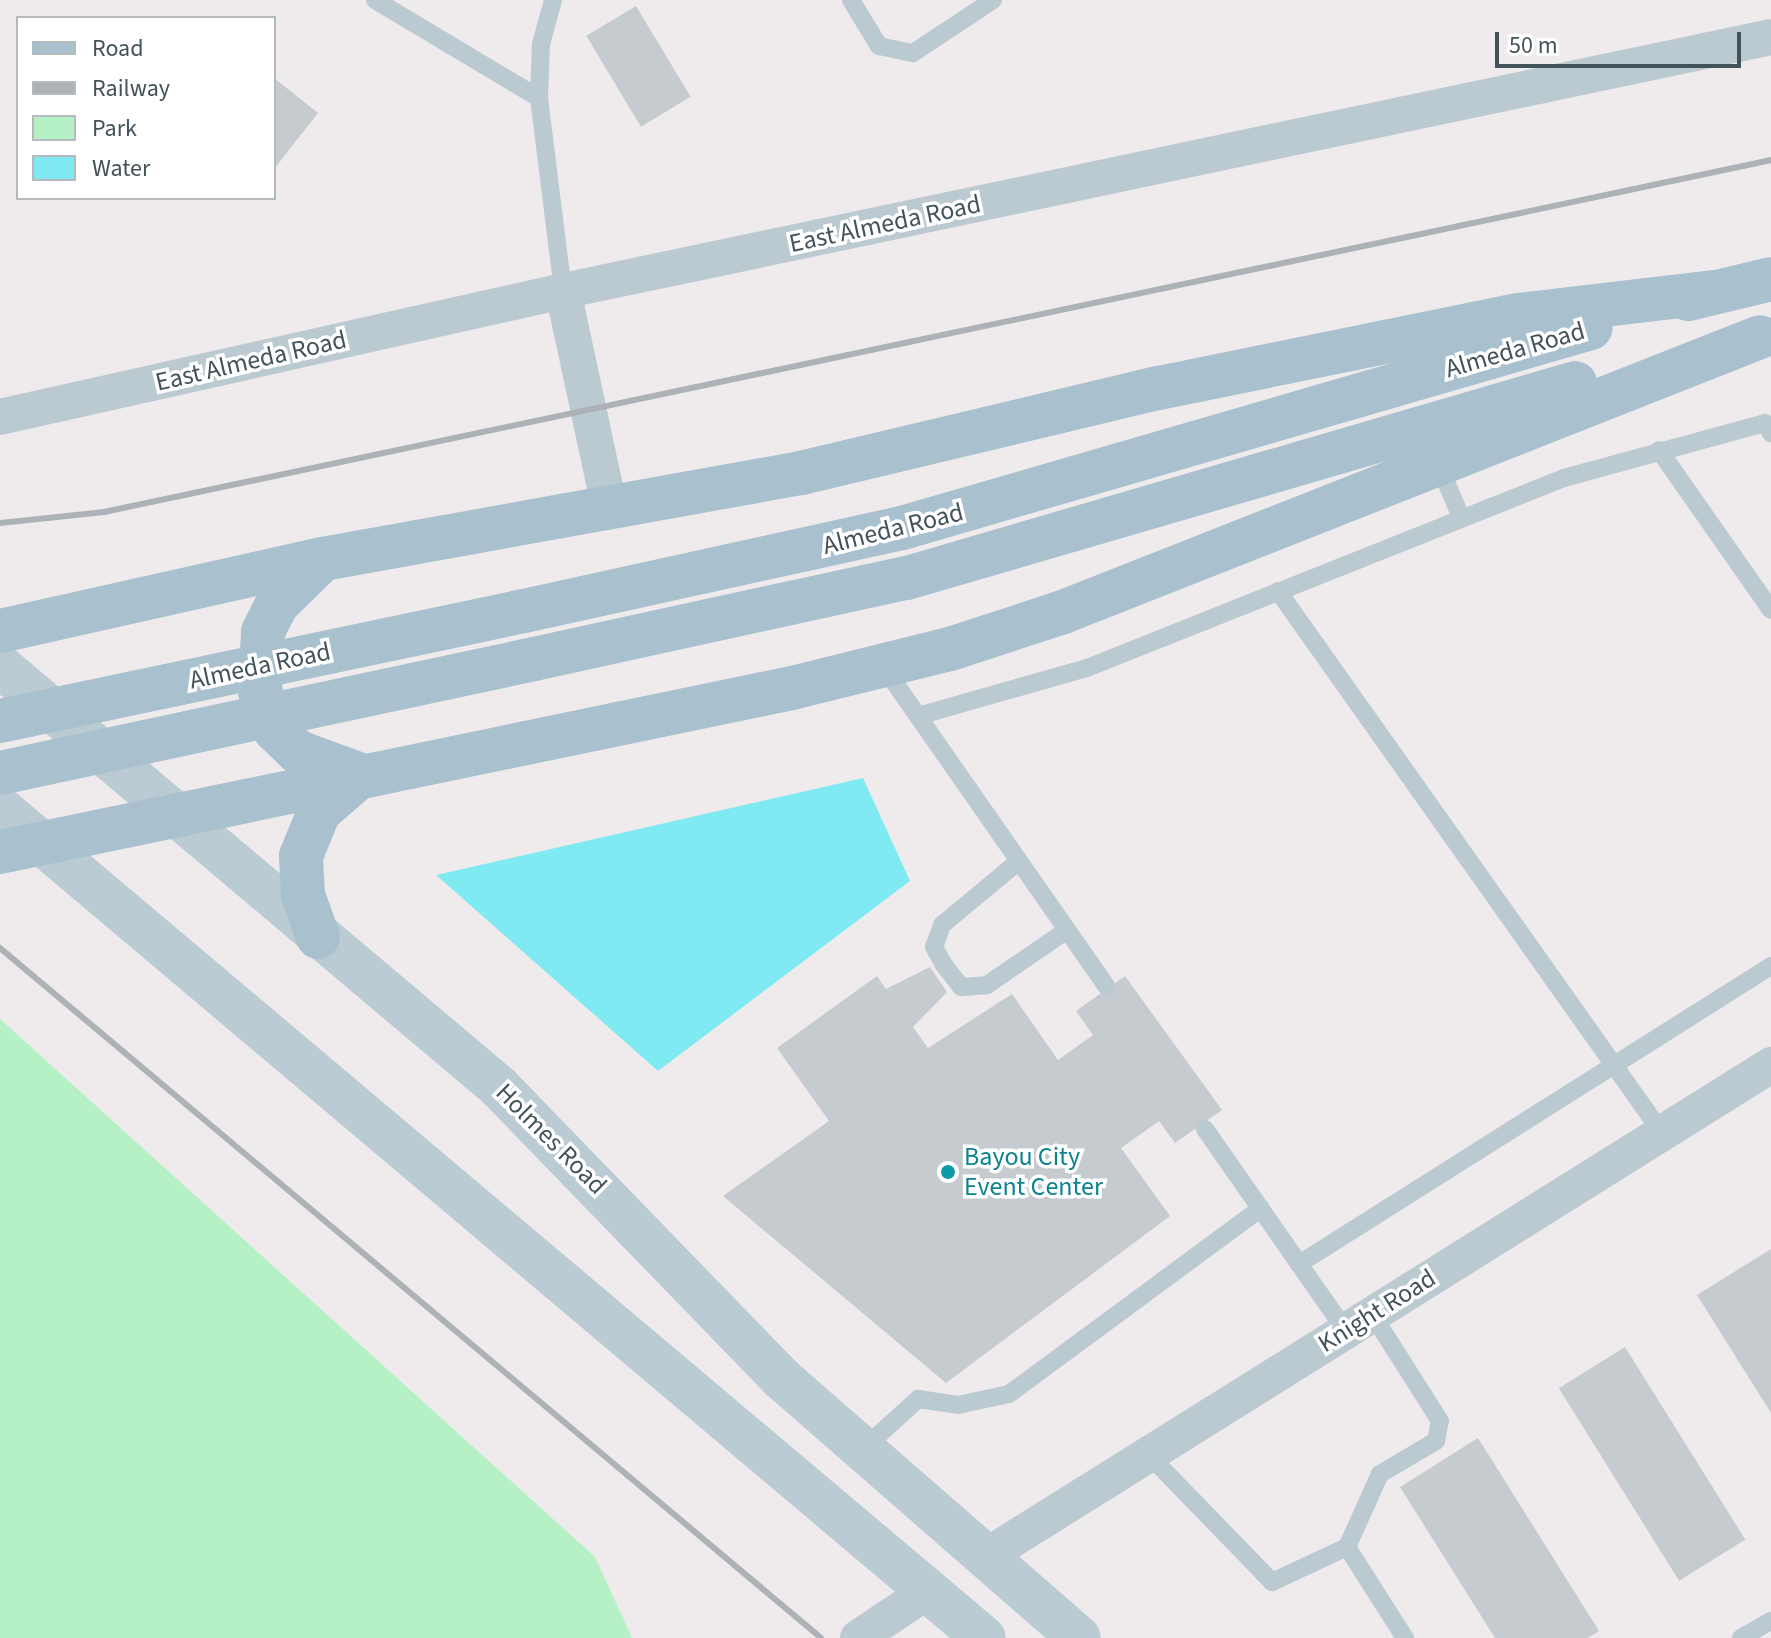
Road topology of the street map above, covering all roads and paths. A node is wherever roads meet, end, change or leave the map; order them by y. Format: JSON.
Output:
{"nodes":[{"id":1,"x":375,"y":0,"type":"edge"},
{"id":2,"x":553,"y":0,"type":"edge"},
{"id":3,"x":851,"y":0,"type":"edge"},
{"id":4,"x":993,"y":0,"type":"edge"},
{"id":5,"x":1771,"y":37,"type":"edge"},
{"id":6,"x":539,"y":98,"type":"junction"},
{"id":7,"x":1771,"y":279,"type":"edge"},
{"id":8,"x":563,"y":291,"type":"junction"},
{"id":9,"x":1714,"y":292,"type":"junction"},
{"id":10,"x":1766,"y":336,"type":"edge"},
{"id":11,"x":0,"y":417,"type":"edge"},
{"id":12,"x":1771,"y":433,"type":"edge"},
{"id":13,"x":1659,"y":450,"type":"junction"},
{"id":14,"x":1439,"y":465,"type":"junction"},
{"id":15,"x":609,"y":506,"type":"junction"},
{"id":16,"x":1460,"y":515,"type":"junction"},
{"id":17,"x":323,"y":559,"type":"junction"},
{"id":18,"x":1278,"y":591,"type":"junction"},
{"id":19,"x":1771,"y":610,"type":"edge"},
{"id":20,"x":0,"y":631,"type":"edge"},
{"id":21,"x":0,"y":666,"type":"edge"},
{"id":22,"x":883,"y":666,"type":"junction"},
{"id":23,"x":918,"y":716,"type":"junction"},
{"id":24,"x":0,"y":721,"type":"edge"},
{"id":25,"x":0,"y":773,"type":"edge"},
{"id":26,"x":361,"y":775,"type":"junction"},
{"id":27,"x":0,"y":808,"type":"edge"},
{"id":28,"x":179,"y":814,"type":"junction"},
{"id":29,"x":20,"y":847,"type":"edge"},
{"id":30,"x":1019,"y":861,"type":"junction"},
{"id":31,"x":1067,"y":930,"type":"junction"},
{"id":32,"x":318,"y":937,"type":"junction"},
{"id":33,"x":1771,"y":966,"type":"edge"},
{"id":34,"x":1106,"y":986,"type":"dead end"},
{"id":35,"x":1617,"y":1063,"type":"junction"},
{"id":36,"x":1771,"y":1065,"type":"edge"},
{"id":37,"x":1205,"y":1129,"type":"dead end"},
{"id":38,"x":1662,"y":1133,"type":"junction"},
{"id":39,"x":1261,"y":1208,"type":"junction"},
{"id":40,"x":1299,"y":1264,"type":"junction"},
{"id":41,"x":1359,"y":1323,"type":"junction"},
{"id":42,"x":862,"y":1450,"type":"junction"},
{"id":43,"x":1149,"y":1455,"type":"junction"},
{"id":44,"x":778,"y":1464,"type":"junction"},
{"id":45,"x":1347,"y":1547,"type":"junction"},
{"id":46,"x":983,"y":1558,"type":"junction"},
{"id":47,"x":928,"y":1591,"type":"junction"},
{"id":48,"x":1771,"y":1621,"type":"edge"},
{"id":49,"x":858,"y":1638,"type":"edge"},
{"id":50,"x":984,"y":1638,"type":"edge"},
{"id":51,"x":1036,"y":1638,"type":"edge"},
{"id":52,"x":1079,"y":1638,"type":"edge"},
{"id":53,"x":1405,"y":1638,"type":"edge"},
{"id":54,"x":1741,"y":1638,"type":"edge"}],
"edges":[{"from":1,"to":6,"type":"lane"},
{"from":2,"to":6,"type":"lane"},
{"from":3,"to":4,"type":"lane"},
{"from":5,"to":8,"type":"street","name":"East Almeda Road"},
{"from":6,"to":8,"type":"lane"},
{"from":7,"to":9,"type":"main road","name":"Almeda Road"},
{"from":8,"to":11,"type":"street","name":"East Almeda Road"},
{"from":8,"to":15,"type":"street"},
{"from":9,"to":15,"type":"main road"},
{"from":9,"to":24,"type":"main road","name":"Almeda Road","bridge":true},
{"from":10,"to":14,"type":"main road"},
{"from":10,"to":25,"type":"main road","name":"Almeda Road","bridge":true},
{"from":12,"to":13,"type":"lane"},
{"from":13,"to":16,"type":"lane"},
{"from":13,"to":19,"type":"lane"},
{"from":14,"to":16,"type":"lane"},
{"from":14,"to":22,"type":"main road"},
{"from":15,"to":17,"type":"main road"},
{"from":16,"to":18,"type":"lane"},
{"from":17,"to":20,"type":"main road"},
{"from":17,"to":26,"type":"main road"},
{"from":18,"to":23,"type":"lane"},
{"from":18,"to":35,"type":"lane"},
{"from":21,"to":28,"type":"main road","name":"Holmes Road"},
{"from":22,"to":23,"type":"lane"},
{"from":22,"to":26,"type":"main road"},
{"from":23,"to":30,"type":"lane"},
{"from":26,"to":28,"type":"main road"},
{"from":26,"to":32,"type":"main road"},
{"from":27,"to":29,"type":"main road"},
{"from":28,"to":29,"type":"main road"},
{"from":28,"to":32,"type":"main road","name":"Holmes Road"},
{"from":29,"to":44,"type":"main road"},
{"from":30,"to":31,"type":"lane"},
{"from":30,"to":31,"type":"lane"},
{"from":31,"to":34,"type":"lane"},
{"from":32,"to":42,"type":"main road","name":"Holmes Road"},
{"from":33,"to":35,"type":"lane"},
{"from":35,"to":38,"type":"lane"},
{"from":35,"to":40,"type":"lane"},
{"from":36,"to":38,"type":"street","name":"Knight Road"},
{"from":37,"to":39,"type":"lane"},
{"from":38,"to":41,"type":"street","name":"Knight Road"},
{"from":39,"to":40,"type":"lane"},
{"from":39,"to":42,"type":"lane"},
{"from":40,"to":41,"type":"lane"},
{"from":41,"to":43,"type":"street","name":"Knight Road"},
{"from":41,"to":45,"type":"lane"},
{"from":42,"to":46,"type":"main road","name":"Holmes Road"},
{"from":43,"to":45,"type":"lane"},
{"from":43,"to":46,"type":"street","name":"Knight Road"},
{"from":44,"to":46,"type":"main road"},
{"from":44,"to":47,"type":"main road"},
{"from":45,"to":53,"type":"lane"},
{"from":46,"to":52,"type":"main road","name":"Holmes Road"},
{"from":47,"to":49,"type":"street"},
{"from":47,"to":50,"type":"main road"},
{"from":47,"to":51,"type":"main road"},
{"from":48,"to":54,"type":"lane"}]}
